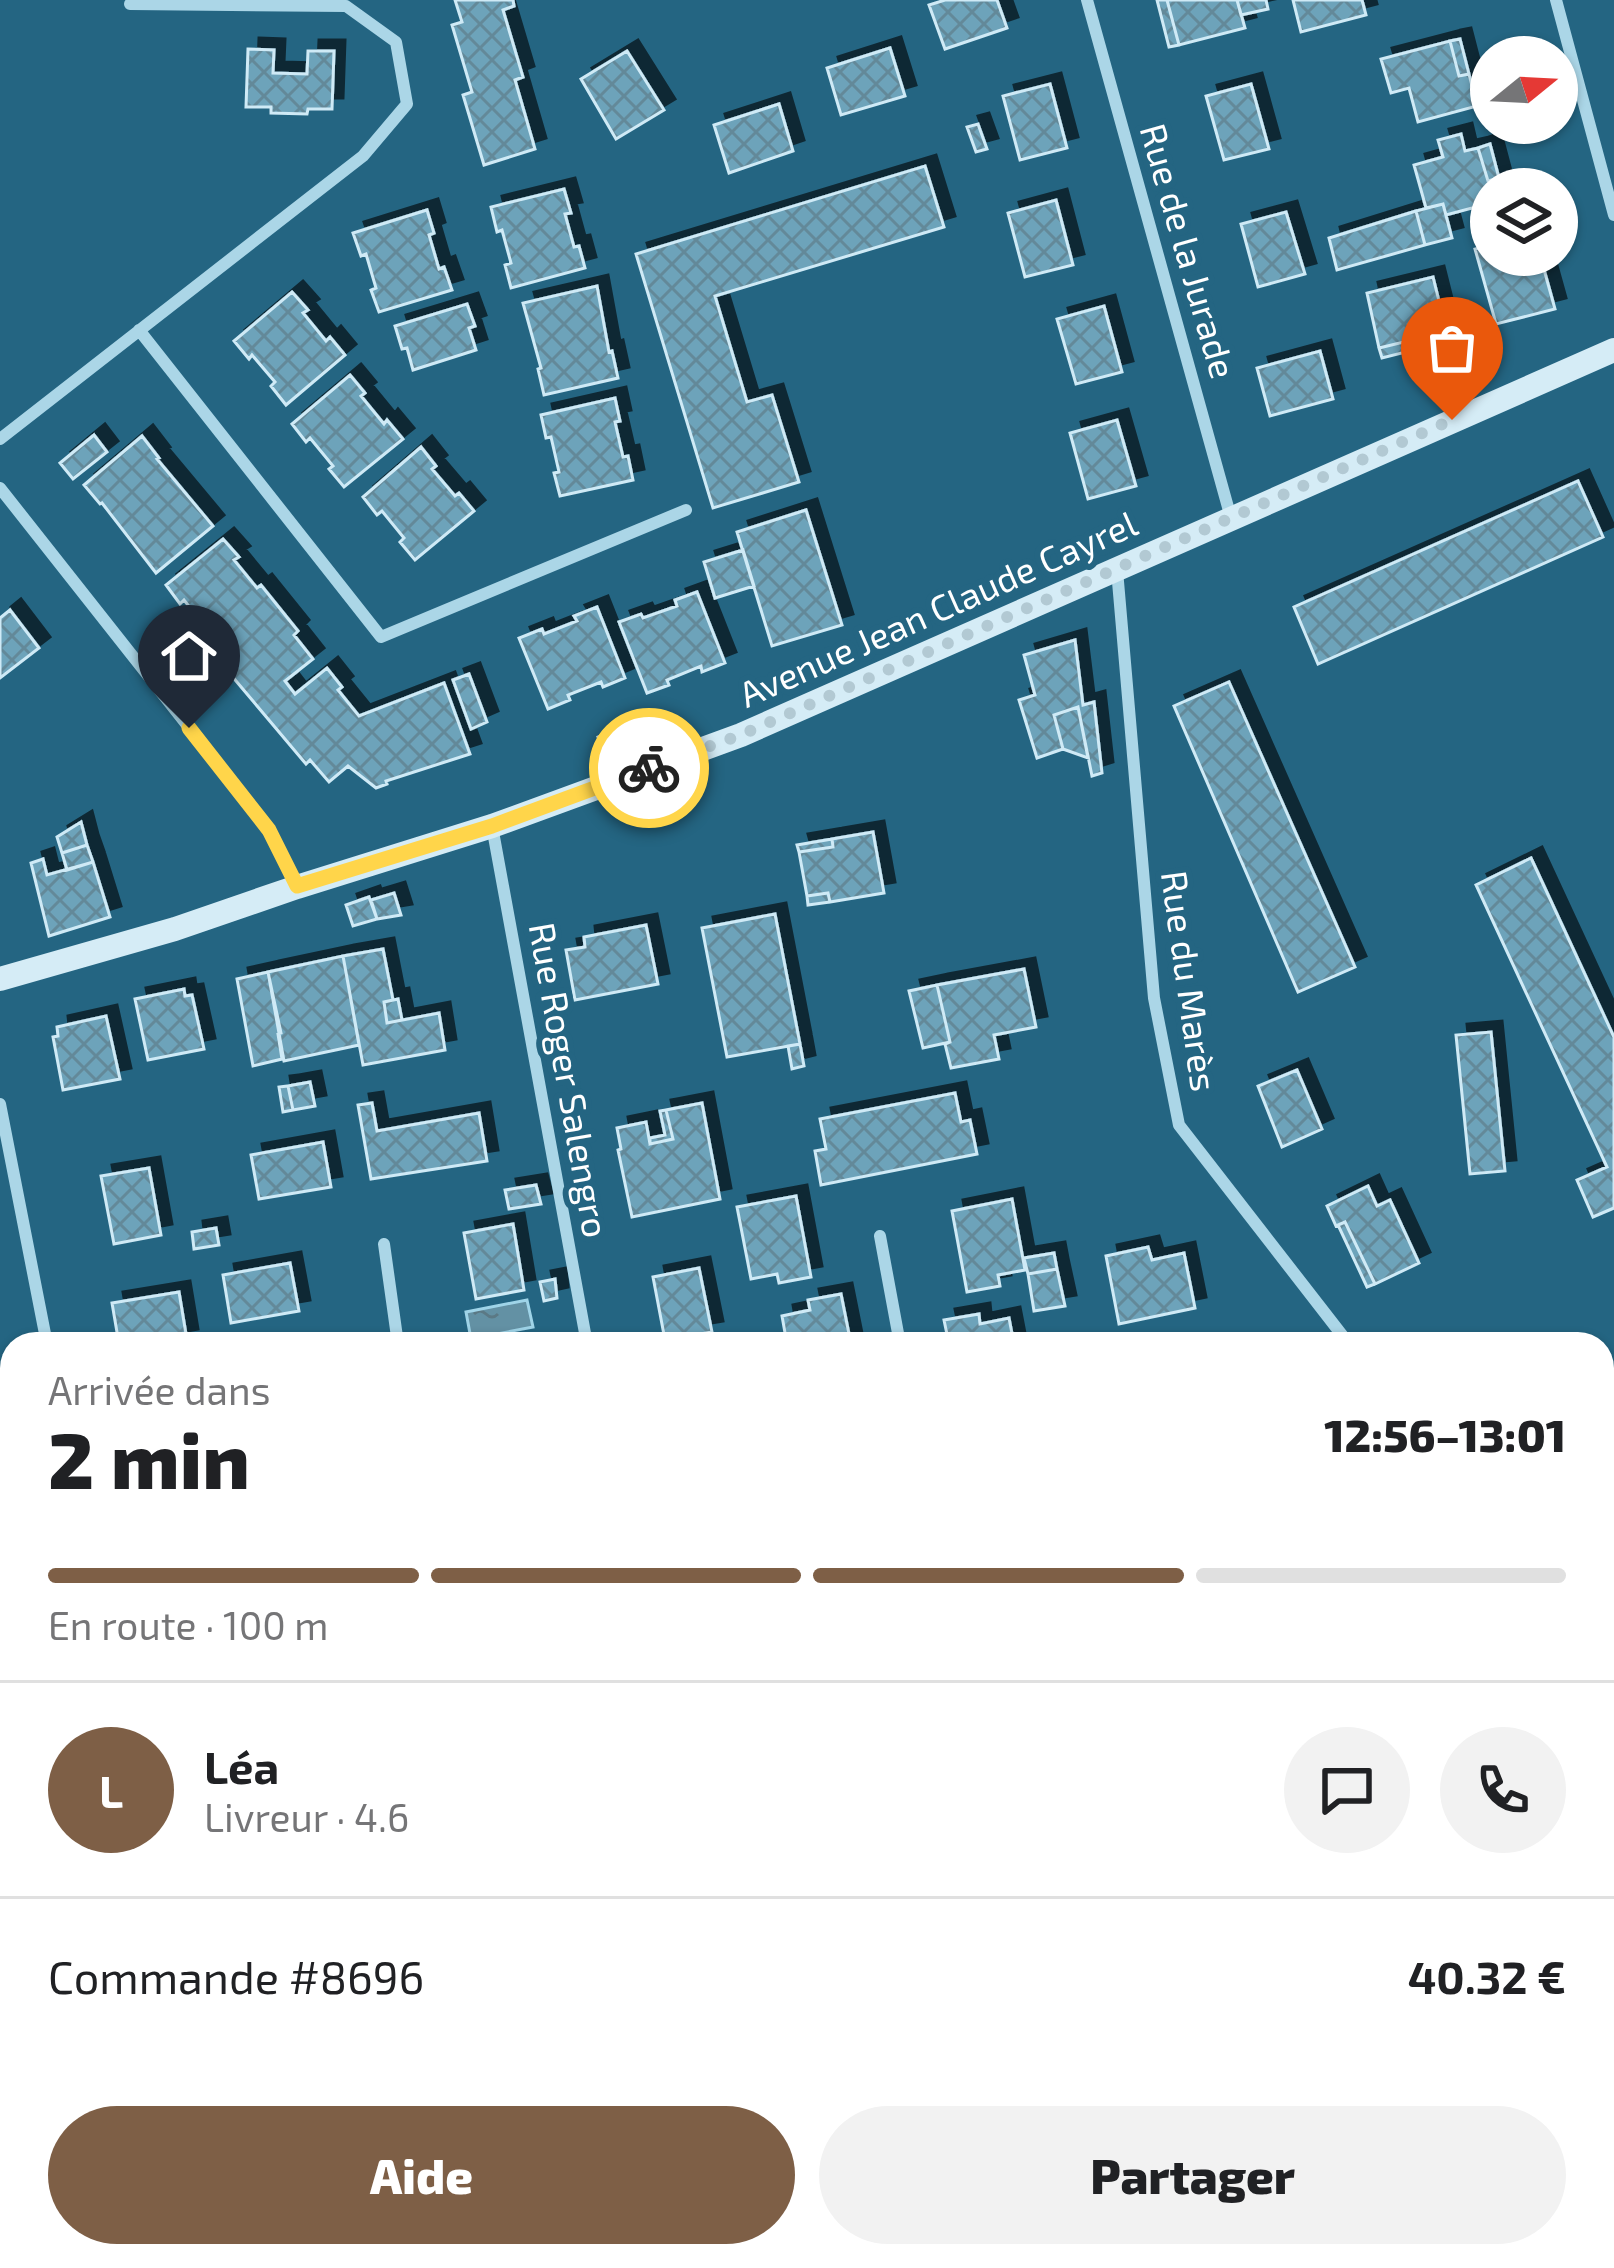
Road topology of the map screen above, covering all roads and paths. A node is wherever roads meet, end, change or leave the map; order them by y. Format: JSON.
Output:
{"nodes":[{"id":1,"x":1087,"y":0,"type":"edge"},
{"id":2,"x":1556,"y":0,"type":"edge"},
{"id":3,"x":130,"y":4,"type":"dead end"},
{"id":4,"x":1614,"y":215,"type":"edge"},
{"id":5,"x":140,"y":330,"type":"junction"},
{"id":6,"x":1614,"y":350,"type":"edge"},
{"id":7,"x":0,"y":439,"type":"edge"},
{"id":8,"x":0,"y":488,"type":"edge"},
{"id":9,"x":686,"y":510,"type":"dead end"},
{"id":10,"x":1231,"y":518,"type":"junction"},
{"id":11,"x":1117,"y":568,"type":"junction"},
{"id":12,"x":492,"y":826,"type":"junction"},
{"id":13,"x":297,"y":886,"type":"junction"},
{"id":14,"x":0,"y":979,"type":"edge"},
{"id":15,"x":0,"y":1104,"type":"edge"},
{"id":16,"x":880,"y":1236,"type":"dead end"},
{"id":17,"x":384,"y":1244,"type":"dead end"},
{"id":18,"x":45,"y":1332,"type":"edge"},
{"id":19,"x":396,"y":1332,"type":"edge"},
{"id":20,"x":584,"y":1332,"type":"edge"},
{"id":21,"x":898,"y":1332,"type":"edge"},
{"id":22,"x":1340,"y":1332,"type":"edge"}],
"edges":[{"from":1,"to":10,"type":"street","name":"Rue de la Jurade"},
{"from":2,"to":4,"type":"street"},
{"from":3,"to":5,"type":"street"},
{"from":5,"to":7,"type":"street"},
{"from":5,"to":9,"type":"street"},
{"from":6,"to":10,"type":"main road","name":"Avenue Jean Claude Cayrel"},
{"from":8,"to":13,"type":"street"},
{"from":10,"to":11,"type":"main road","name":"Avenue Jean Claude Cayrel"},
{"from":11,"to":12,"type":"main road","name":"Avenue Jean Claude Cayrel"},
{"from":11,"to":22,"type":"street","name":"Rue du Marès"},
{"from":12,"to":13,"type":"main road","name":"Avenue Jean Claude Cayrel"},
{"from":12,"to":20,"type":"street","name":"Rue Roger Salengro"},
{"from":13,"to":14,"type":"main road","name":"Avenue Jean Claude Cayrel"},
{"from":15,"to":18,"type":"street"},
{"from":16,"to":21,"type":"street"},
{"from":17,"to":19,"type":"street"}]}
